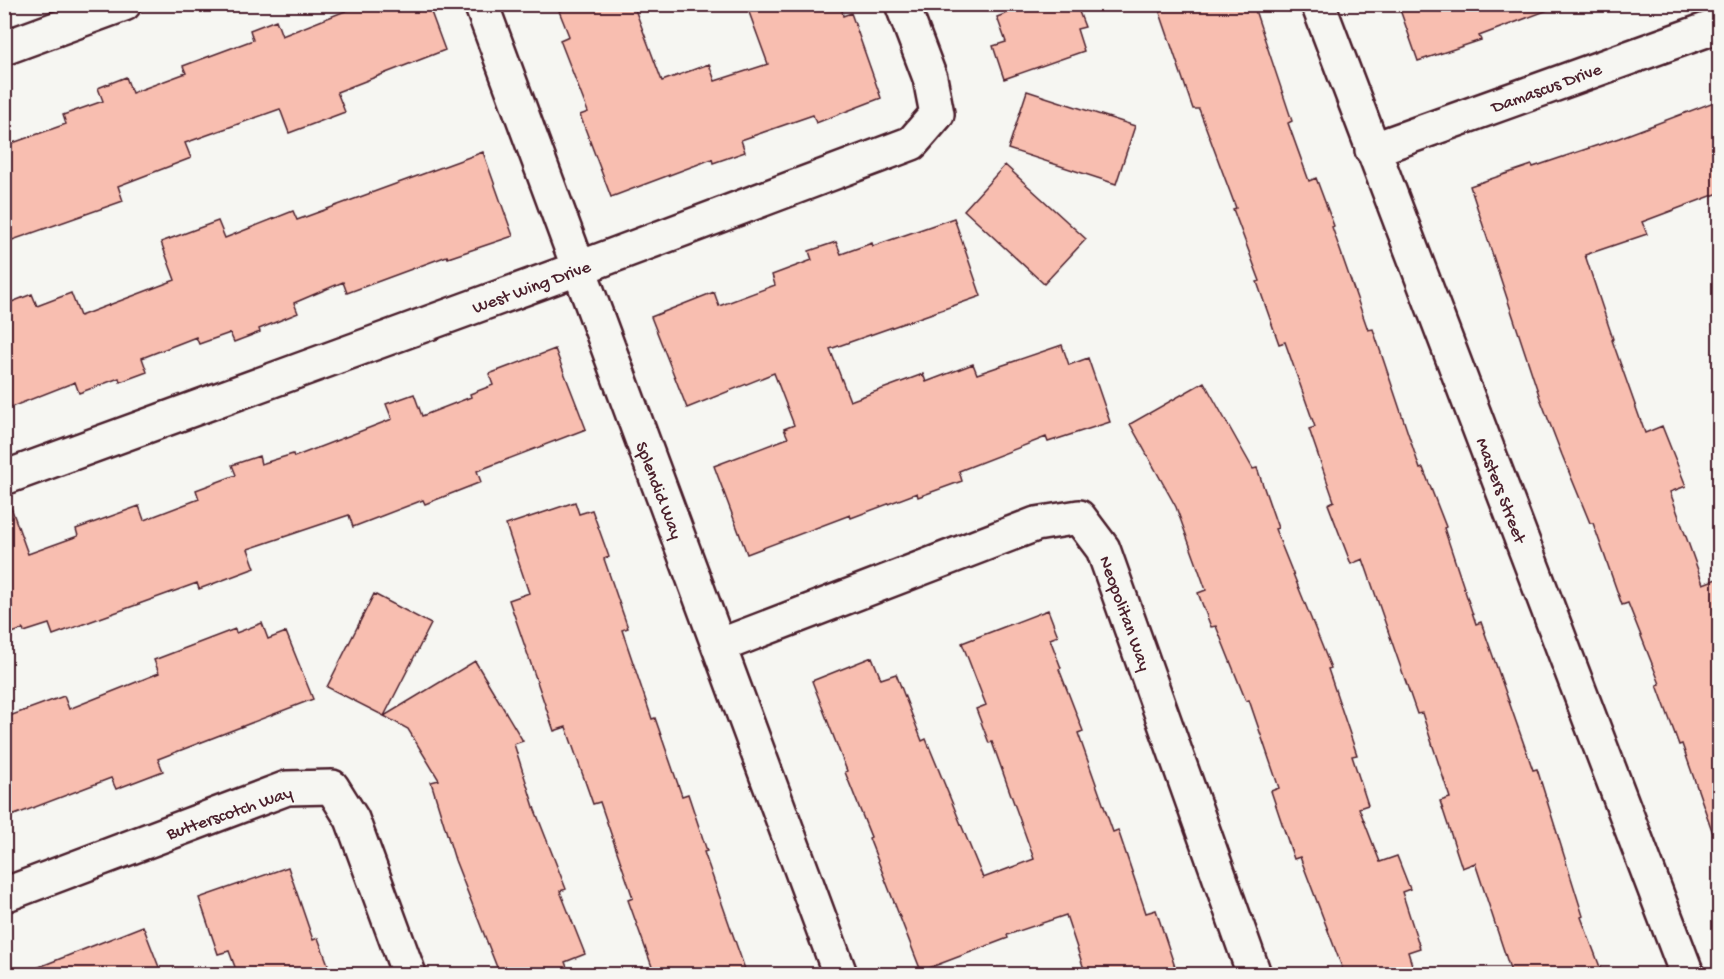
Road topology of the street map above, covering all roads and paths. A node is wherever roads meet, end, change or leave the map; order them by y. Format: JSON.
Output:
{"nodes":[{"id":1,"x":123,"y":4,"type":"edge"},
{"id":2,"x":481,"y":4,"type":"edge"},
{"id":3,"x":902,"y":4,"type":"edge"},
{"id":4,"x":1318,"y":4,"type":"edge"},
{"id":5,"x":1719,"y":25,"type":"edge"},
{"id":6,"x":4,"y":48,"type":"edge"},
{"id":7,"x":1372,"y":150,"type":"junction"},
{"id":8,"x":577,"y":269,"type":"junction"},
{"id":9,"x":4,"y":478,"type":"edge"},
{"id":10,"x":719,"y":646,"type":"junction"},
{"id":11,"x":4,"y":896,"type":"edge"},
{"id":12,"x":409,"y":975,"type":"edge"},
{"id":13,"x":840,"y":975,"type":"edge"},
{"id":14,"x":1254,"y":975,"type":"edge"},
{"id":15,"x":1687,"y":975,"type":"edge"}],
"edges":[{"from":1,"to":6,"type":"street"},
{"from":2,"to":8,"type":"street","name":"Splendid Way"},
{"from":3,"to":8,"type":"street","name":"West Wing Drive"},
{"from":4,"to":7,"type":"street","name":"Masters Street"},
{"from":5,"to":7,"type":"street","name":"Damascus Drive"},
{"from":7,"to":15,"type":"street","name":"Masters Street"},
{"from":8,"to":9,"type":"street","name":"West Wing Drive"},
{"from":8,"to":10,"type":"street","name":"Splendid Way"},
{"from":10,"to":13,"type":"street","name":"Splendid Way"},
{"from":10,"to":14,"type":"street","name":"Neopolitan Way"},
{"from":11,"to":12,"type":"street","name":"Butterscotch Way"}]}
